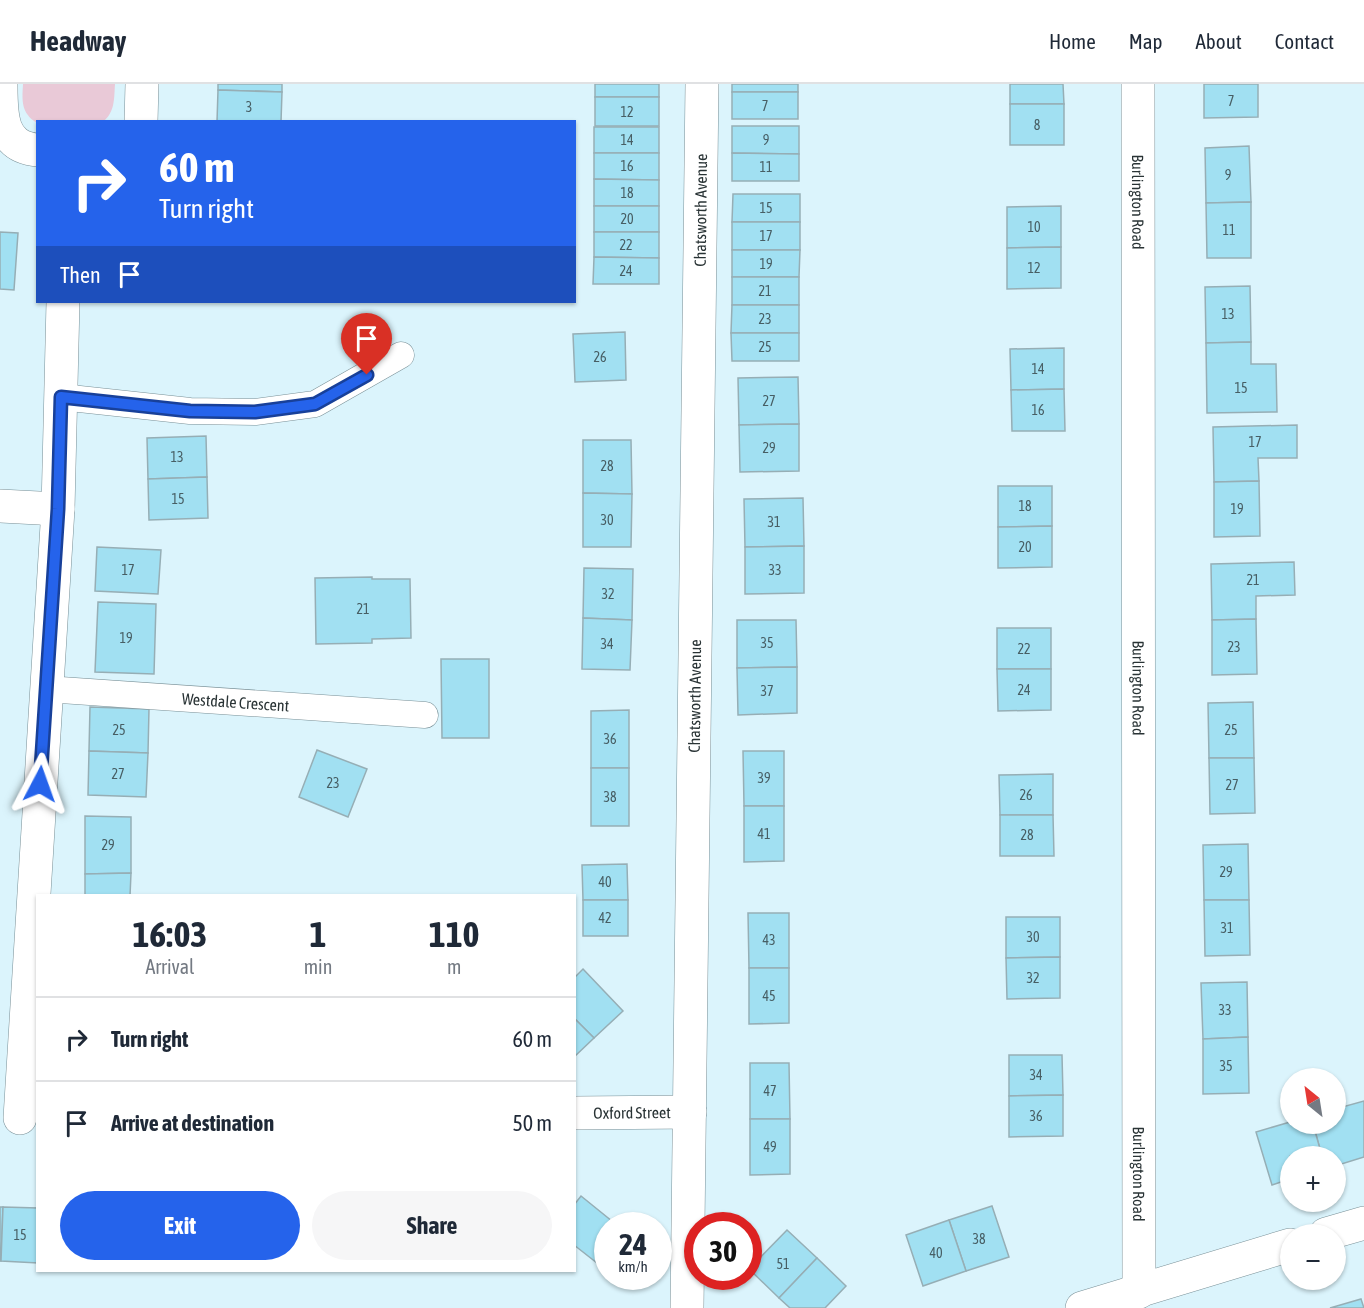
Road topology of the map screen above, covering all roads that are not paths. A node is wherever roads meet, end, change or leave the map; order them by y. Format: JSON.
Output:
{"nodes":[{"id":1,"x":1,"y":84,"type":"edge"},
{"id":2,"x":142,"y":84,"type":"edge"},
{"id":3,"x":702,"y":84,"type":"edge"},
{"id":4,"x":1138,"y":84,"type":"edge"},
{"id":5,"x":141,"y":120,"type":"edge"},
{"id":6,"x":36,"y":150,"type":"edge"},
{"id":7,"x":63,"y":303,"type":"edge"},
{"id":8,"x":401,"y":355,"type":"dead end"},
{"id":9,"x":61,"y":397,"type":"junction"},
{"id":10,"x":0,"y":506,"type":"edge"},
{"id":11,"x":58,"y":509,"type":"junction"},
{"id":12,"x":46,"y":689,"type":"junction"},
{"id":13,"x":426,"y":715,"type":"dead end"},
{"id":14,"x":690,"y":1112,"type":"junction"},
{"id":15,"x":576,"y":1113,"type":"edge"},
{"id":16,"x":19,"y":1116,"type":"edge"},
{"id":17,"x":1364,"y":1223,"type":"edge"},
{"id":18,"x":1346,"y":1228,"type":"edge"},
{"id":19,"x":1280,"y":1248,"type":"edge"},
{"id":20,"x":1139,"y":1292,"type":"junction"},
{"id":21,"x":687,"y":1308,"type":"edge"},
{"id":22,"x":1082,"y":1308,"type":"edge"}],
"edges":[{"from":1,"to":6,"type":"street"},
{"from":2,"to":5,"type":"street"},
{"from":3,"to":14,"type":"street","name":"Chatsworth Avenue"},
{"from":4,"to":20,"type":"street","name":"Burlington Road"},
{"from":7,"to":9,"type":"street"},
{"from":8,"to":9,"type":"lane"},
{"from":9,"to":11,"type":"street"},
{"from":10,"to":11,"type":"street"},
{"from":11,"to":12,"type":"street"},
{"from":12,"to":13,"type":"lane","name":"Westdale Crescent"},
{"from":12,"to":16,"type":"street"},
{"from":14,"to":15,"type":"street","name":"Oxford Street"},
{"from":14,"to":21,"type":"street","name":"Chatsworth Avenue"},
{"from":17,"to":18,"type":"street"},
{"from":19,"to":20,"type":"street"},
{"from":20,"to":22,"type":"street"}]}
